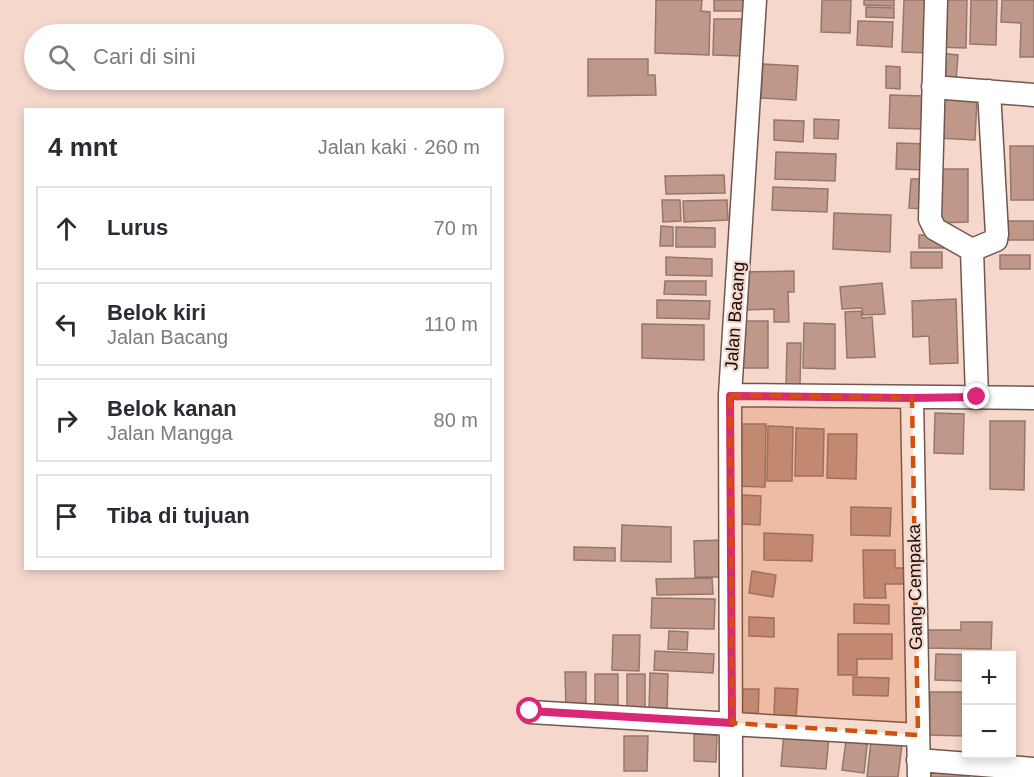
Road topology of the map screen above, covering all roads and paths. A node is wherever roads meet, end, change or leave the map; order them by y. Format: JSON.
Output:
{"nodes":[{"id":1,"x":755,"y":0,"type":"edge"},
{"id":2,"x":936,"y":0,"type":"edge"},
{"id":3,"x":933,"y":87,"type":"junction"},
{"id":4,"x":989,"y":91,"type":"junction"},
{"id":5,"x":1034,"y":95,"type":"edge"},
{"id":6,"x":972,"y":250,"type":"junction"},
{"id":7,"x":730,"y":396,"type":"junction"},
{"id":8,"x":977,"y":397,"type":"junction"},
{"id":9,"x":912,"y":398,"type":"junction"},
{"id":10,"x":1034,"y":398,"type":"edge"},
{"id":11,"x":530,"y":711,"type":"dead end"},
{"id":12,"x":732,"y":723,"type":"junction"},
{"id":13,"x":918,"y":735,"type":"junction"},
{"id":14,"x":918,"y":768,"type":"edge"},
{"id":15,"x":1034,"y":769,"type":"edge"},
{"id":16,"x":731,"y":777,"type":"edge"}],
"edges":[{"from":1,"to":7,"type":"street","name":"Jalan Bacang"},
{"from":2,"to":3,"type":"street"},
{"from":3,"to":4,"type":"street"},
{"from":3,"to":6,"type":"street"},
{"from":4,"to":5,"type":"street"},
{"from":4,"to":6,"type":"street"},
{"from":6,"to":8,"type":"street"},
{"from":7,"to":9,"type":"street"},
{"from":7,"to":12,"type":"street","name":"Jalan Bacang"},
{"from":8,"to":9,"type":"street"},
{"from":8,"to":10,"type":"street"},
{"from":9,"to":13,"type":"street","name":"Gang Cempaka"},
{"from":11,"to":12,"type":"street"},
{"from":12,"to":13,"type":"street"},
{"from":12,"to":16,"type":"street","name":"Jalan Bacang"},
{"from":13,"to":14,"type":"street","name":"Gang Cempaka"},
{"from":14,"to":15,"type":"street"}]}
